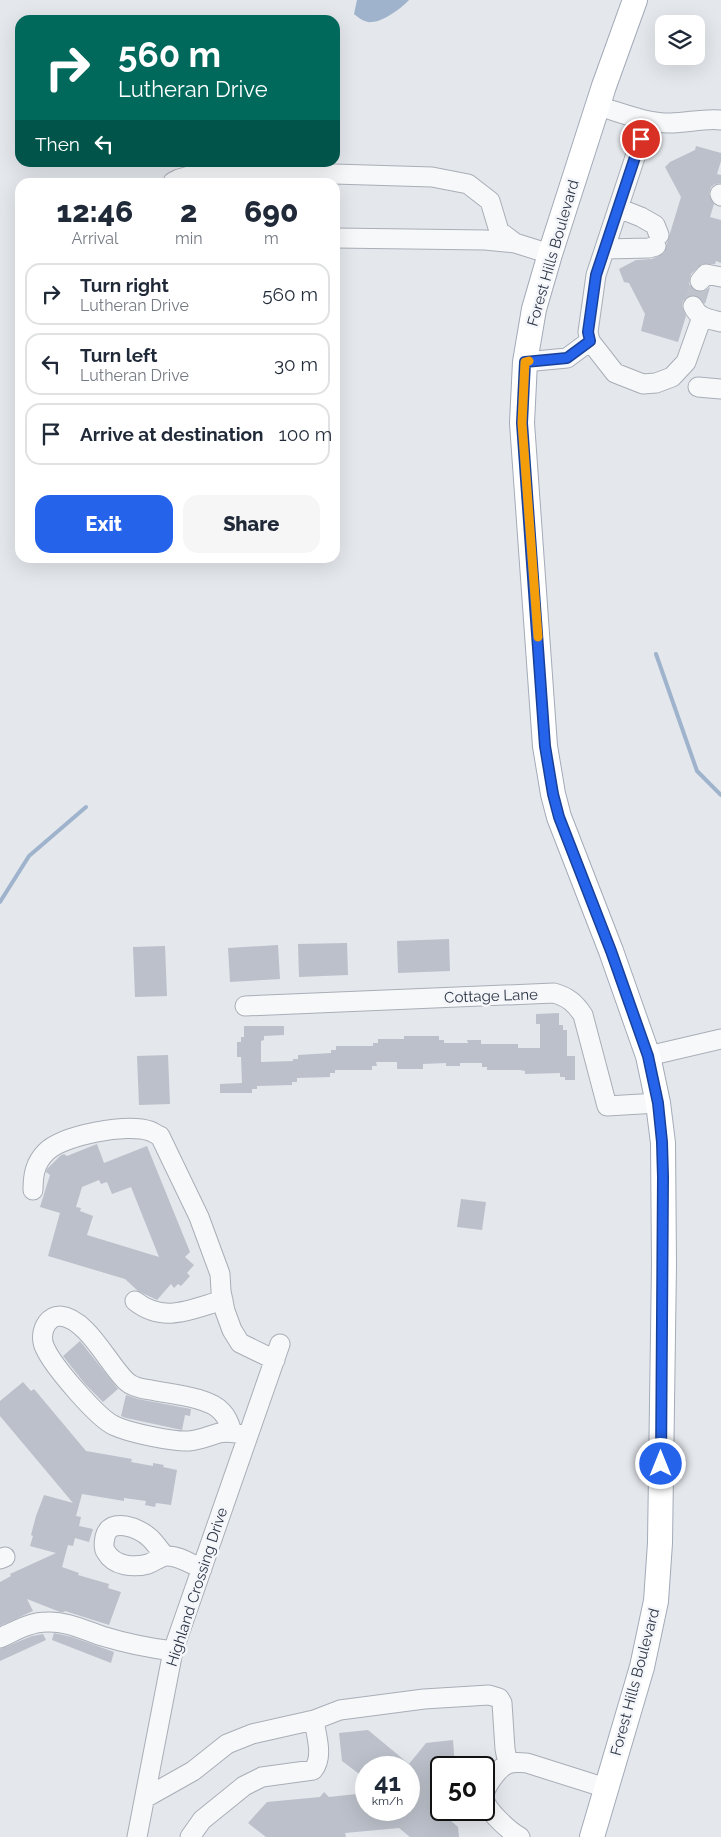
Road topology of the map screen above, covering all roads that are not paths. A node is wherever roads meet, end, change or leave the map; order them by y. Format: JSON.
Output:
{"nodes":[{"id":1,"x":635,"y":0,"type":"edge"},
{"id":2,"x":598,"y":106,"type":"junction"},
{"id":3,"x":721,"y":120,"type":"edge"},
{"id":4,"x":647,"y":121,"type":"junction"},
{"id":5,"x":182,"y":178,"type":"edge"},
{"id":6,"x":618,"y":208,"type":"junction"},
{"id":7,"x":340,"y":238,"type":"edge"},
{"id":8,"x":515,"y":243,"type":"junction"},
{"id":9,"x":605,"y":249,"type":"junction"},
{"id":10,"x":550,"y":254,"type":"junction"},
{"id":11,"x":721,"y":277,"type":"edge"},
{"id":12,"x":700,"y":280,"type":"dead end"},
{"id":13,"x":721,"y":322,"type":"edge"},
{"id":14,"x":590,"y":341,"type":"junction"},
{"id":15,"x":525,"y":362,"type":"junction"},
{"id":16,"x":698,"y":387,"type":"dead end"},
{"id":17,"x":721,"y":389,"type":"edge"},
{"id":18,"x":245,"y":1006,"type":"dead end"},
{"id":19,"x":721,"y":1039,"type":"edge"},
{"id":20,"x":648,"y":1056,"type":"junction"},
{"id":21,"x":658,"y":1103,"type":"junction"},
{"id":22,"x":33,"y":1190,"type":"dead end"},
{"id":23,"x":222,"y":1300,"type":"junction"},
{"id":24,"x":135,"y":1302,"type":"dead end"},
{"id":25,"x":240,"y":1434,"type":"junction"},
{"id":26,"x":165,"y":1556,"type":"dead end"},
{"id":27,"x":202,"y":1569,"type":"junction"},
{"id":28,"x":0,"y":1638,"type":"edge"},
{"id":29,"x":173,"y":1651,"type":"junction"},
{"id":30,"x":314,"y":1720,"type":"junction"},
{"id":31,"x":508,"y":1764,"type":"junction"},
{"id":32,"x":606,"y":1788,"type":"junction"},
{"id":33,"x":145,"y":1798,"type":"junction"},
{"id":34,"x":137,"y":1837,"type":"edge"},
{"id":35,"x":190,"y":1837,"type":"edge"},
{"id":36,"x":520,"y":1837,"type":"edge"},
{"id":37,"x":592,"y":1837,"type":"edge"}],
"edges":[{"from":1,"to":2,"type":"main road","name":"Forest Hills Boulevard"},
{"from":2,"to":4,"type":"street"},
{"from":2,"to":10,"type":"main road","name":"Forest Hills Boulevard"},
{"from":3,"to":4,"type":"street"},
{"from":4,"to":6,"type":"street"},
{"from":5,"to":8,"type":"street"},
{"from":6,"to":9,"type":"street"},
{"from":6,"to":9,"type":"street"},
{"from":7,"to":8,"type":"street"},
{"from":8,"to":10,"type":"street"},
{"from":9,"to":14,"type":"street"},
{"from":10,"to":15,"type":"main road","name":"Forest Hills Boulevard"},
{"from":11,"to":12,"type":"street"},
{"from":13,"to":14,"type":"street"},
{"from":14,"to":15,"type":"street"},
{"from":15,"to":20,"type":"main road","name":"Forest Hills Boulevard"},
{"from":16,"to":17,"type":"street"},
{"from":18,"to":21,"type":"street","name":"Cottage Lane"},
{"from":19,"to":20,"type":"street"},
{"from":20,"to":21,"type":"main road","name":"Forest Hills Boulevard"},
{"from":21,"to":32,"type":"main road","name":"Forest Hills Boulevard"},
{"from":22,"to":23,"type":"street"},
{"from":23,"to":24,"type":"street"},
{"from":23,"to":25,"type":"street","name":"Highland Crossing Drive"},
{"from":25,"to":25,"type":"street"},
{"from":25,"to":27,"type":"street","name":"Highland Crossing Drive"},
{"from":26,"to":27,"type":"street"},
{"from":27,"to":29,"type":"street","name":"Highland Crossing Drive"},
{"from":28,"to":29,"type":"street"},
{"from":29,"to":33,"type":"street","name":"Highland Crossing Drive"},
{"from":30,"to":31,"type":"street"},
{"from":30,"to":33,"type":"street"},
{"from":30,"to":35,"type":"street"},
{"from":31,"to":32,"type":"street"},
{"from":31,"to":36,"type":"street"},
{"from":32,"to":37,"type":"main road","name":"Forest Hills Boulevard"},
{"from":33,"to":34,"type":"street","name":"Highland Crossing Drive"}]}
